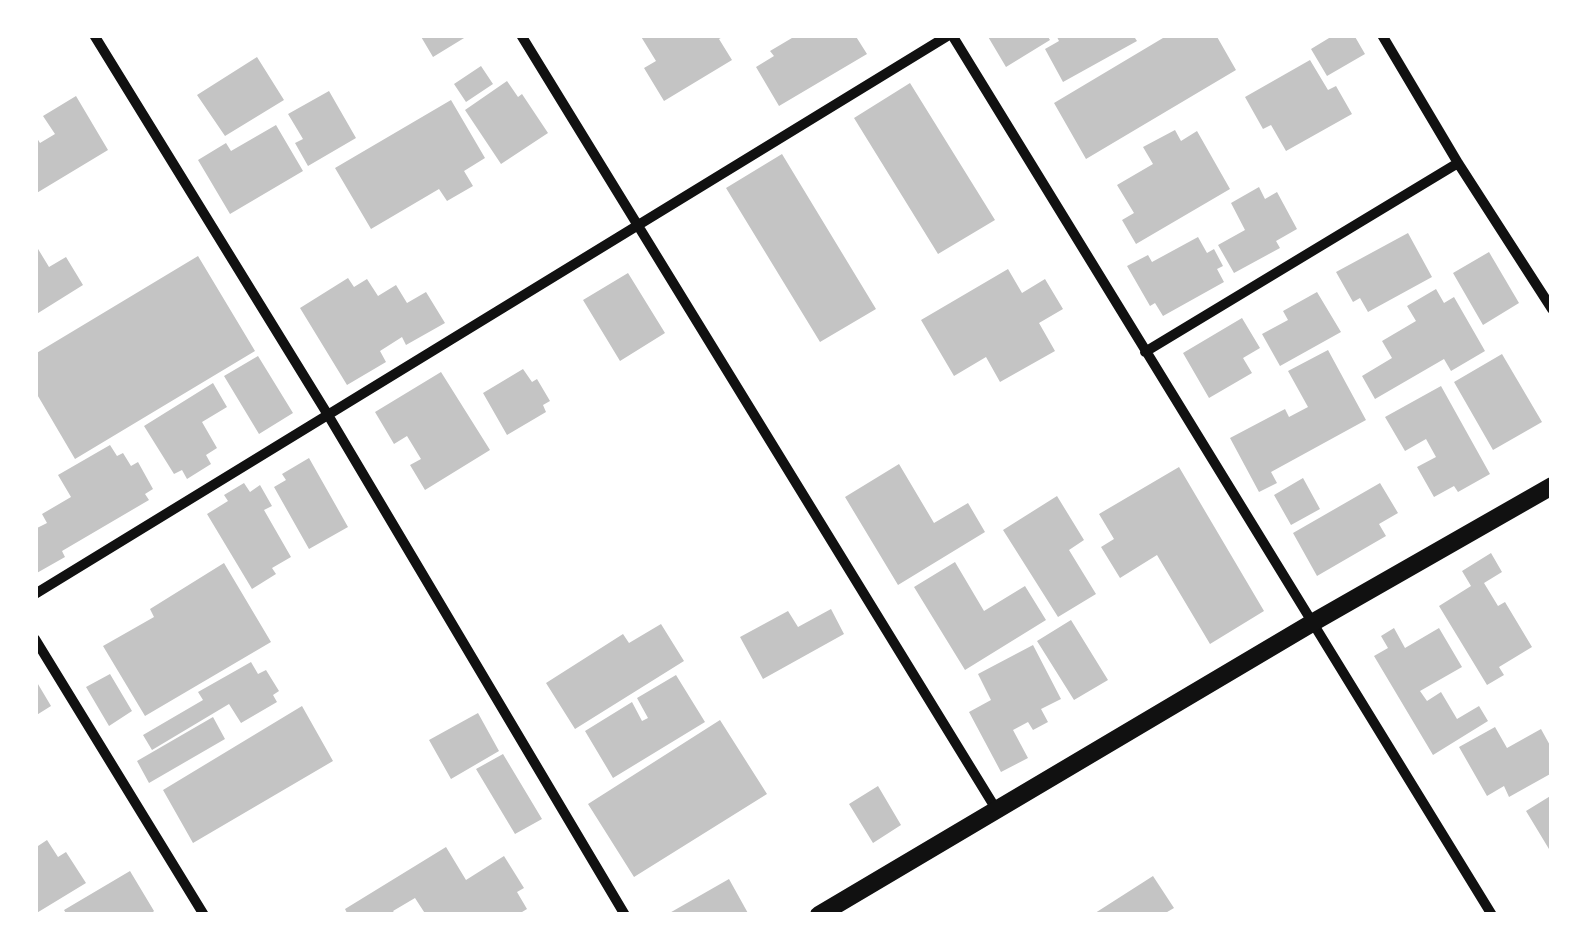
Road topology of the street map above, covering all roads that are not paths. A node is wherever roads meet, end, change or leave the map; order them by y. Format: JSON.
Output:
{"nodes":[{"id":1,"x":94,"y":35,"type":"edge"},
{"id":2,"x":521,"y":35,"type":"edge"},
{"id":3,"x":951,"y":35,"type":"edge"},
{"id":4,"x":1382,"y":35,"type":"edge"},
{"id":5,"x":1458,"y":163,"type":"junction"},
{"id":6,"x":639,"y":227,"type":"junction"},
{"id":7,"x":1552,"y":308,"type":"edge"},
{"id":8,"x":1145,"y":352,"type":"junction"},
{"id":9,"x":328,"y":415,"type":"junction"},
{"id":10,"x":1552,"y":486,"type":"edge"},
{"id":11,"x":35,"y":594,"type":"edge"},
{"id":12,"x":1312,"y":623,"type":"junction"},
{"id":13,"x":35,"y":639,"type":"edge"},
{"id":14,"x":996,"y":809,"type":"junction"},
{"id":15,"x":204,"y":915,"type":"edge"},
{"id":16,"x":625,"y":915,"type":"edge"},
{"id":17,"x":818,"y":915,"type":"edge"},
{"id":18,"x":1492,"y":915,"type":"edge"}],
"edges":[{"from":1,"to":9,"type":"street"},
{"from":2,"to":6,"type":"street"},
{"from":3,"to":6,"type":"street"},
{"from":3,"to":8,"type":"street"},
{"from":4,"to":5,"type":"street"},
{"from":5,"to":7,"type":"street"},
{"from":5,"to":8,"type":"street"},
{"from":6,"to":9,"type":"street"},
{"from":6,"to":14,"type":"street"},
{"from":8,"to":12,"type":"street"},
{"from":9,"to":11,"type":"street"},
{"from":9,"to":16,"type":"street"},
{"from":10,"to":12,"type":"street"},
{"from":12,"to":14,"type":"street"},
{"from":12,"to":18,"type":"street"},
{"from":13,"to":15,"type":"street"},
{"from":14,"to":17,"type":"street"}]}
